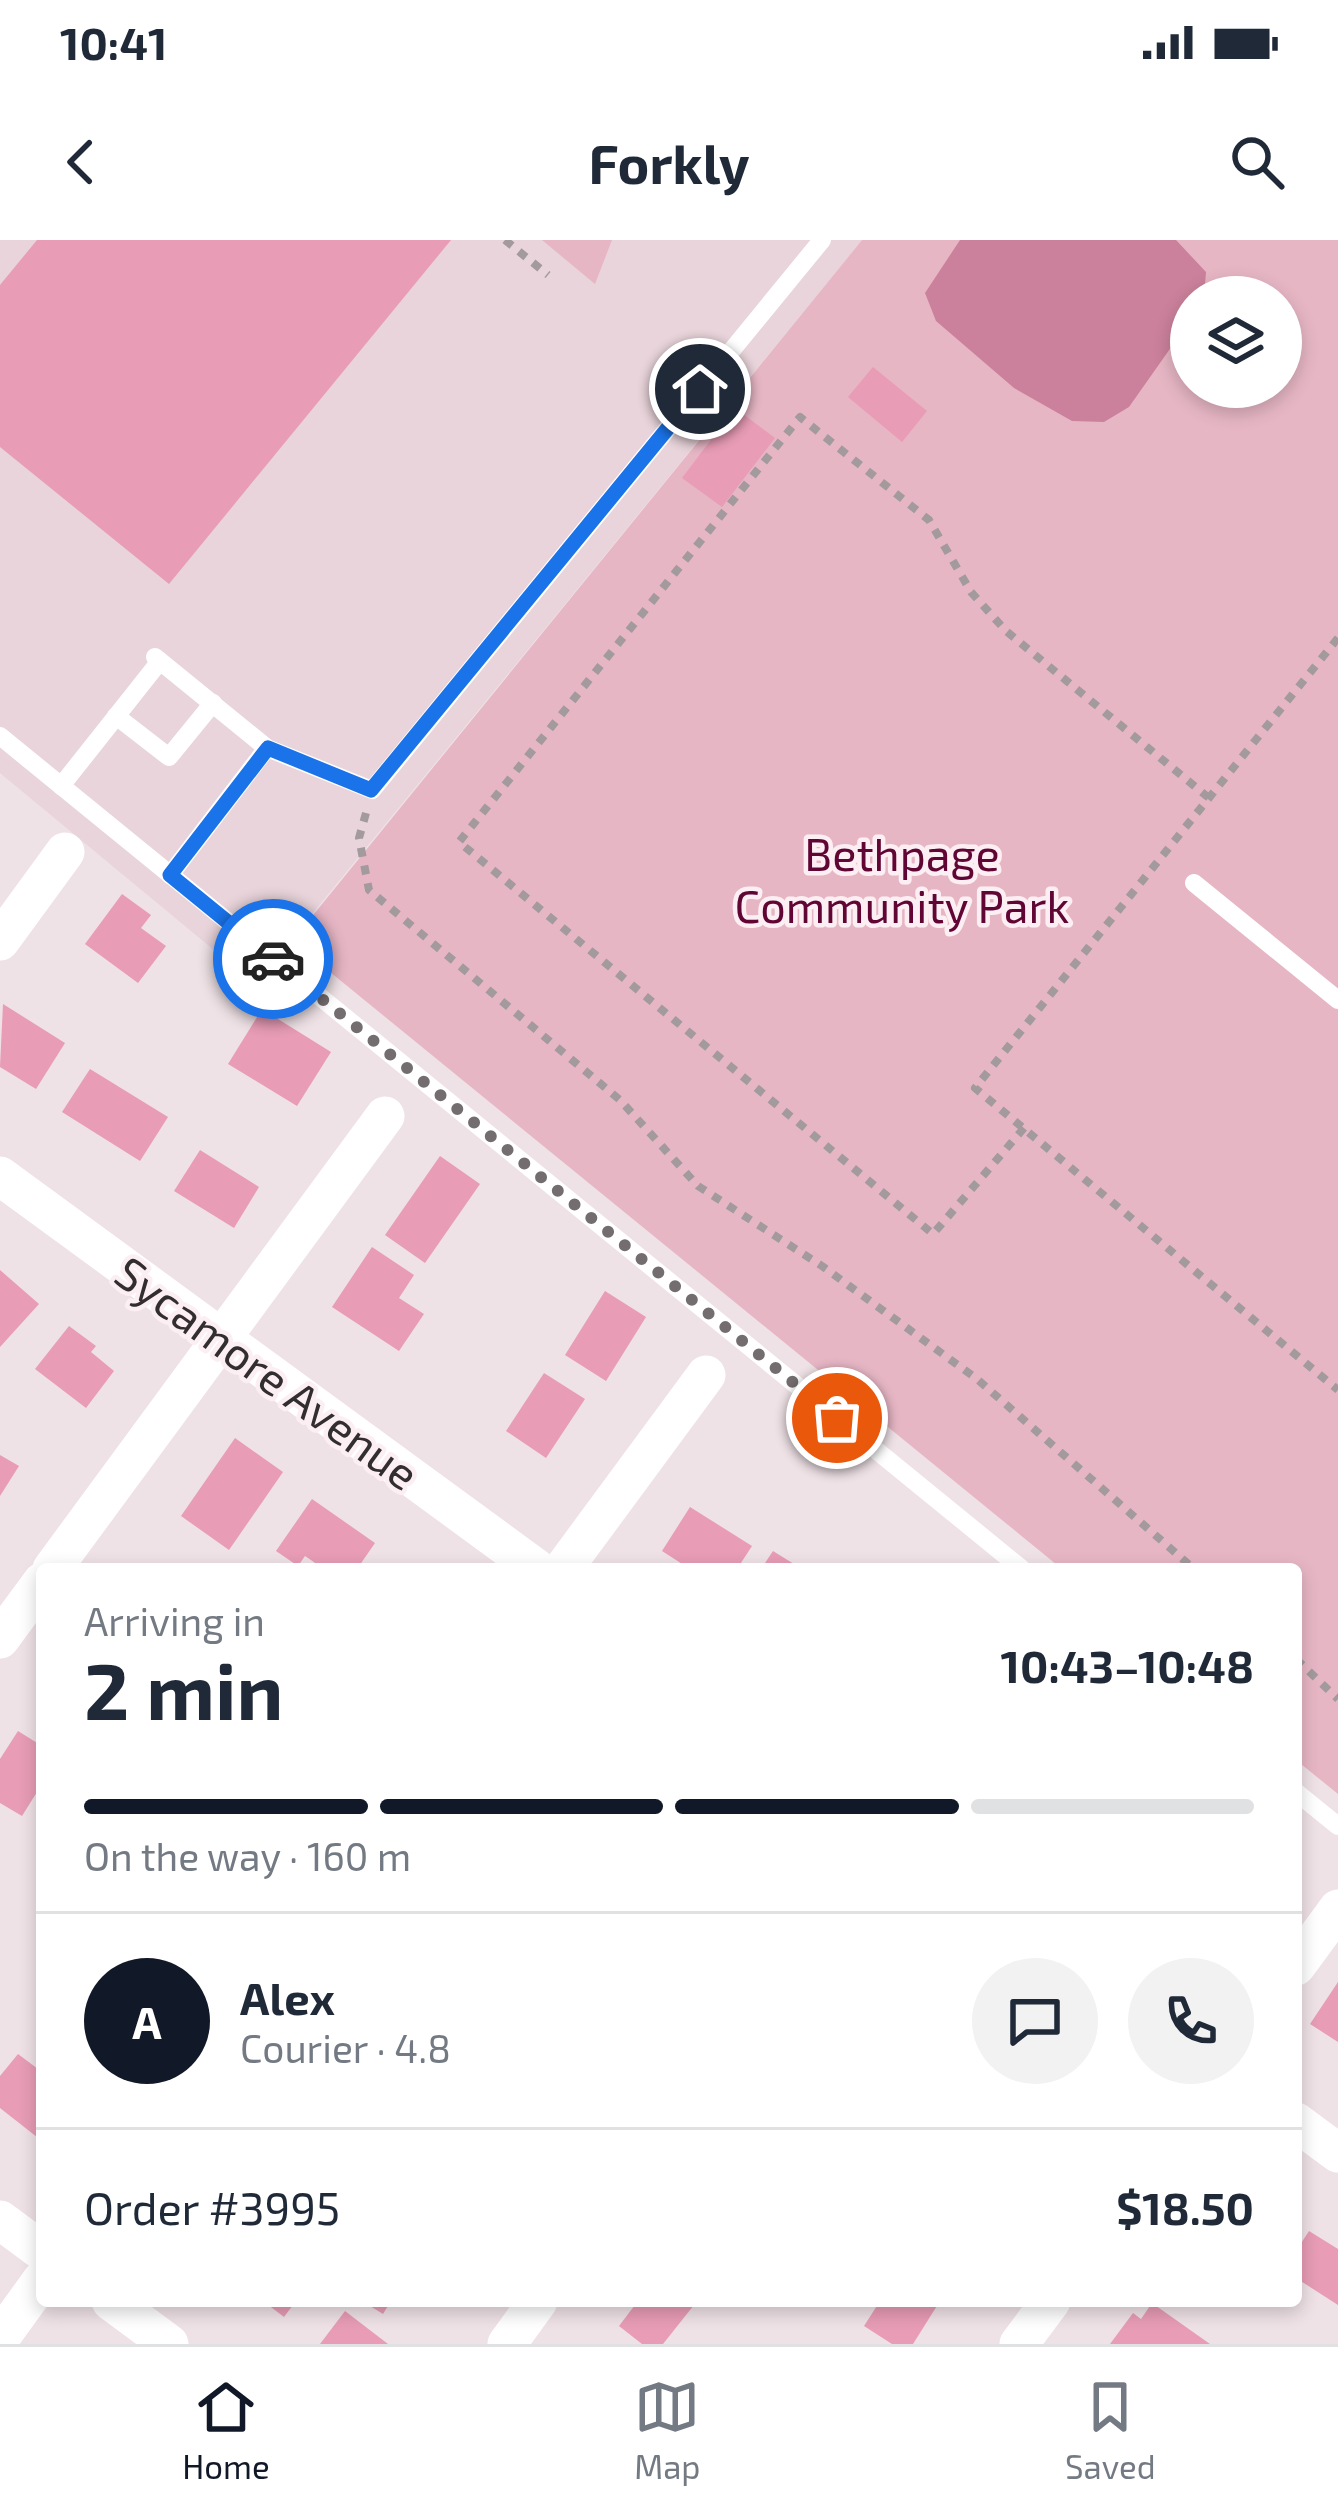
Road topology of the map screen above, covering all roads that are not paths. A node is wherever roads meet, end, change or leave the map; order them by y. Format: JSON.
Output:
{"nodes":[{"id":1,"x":818,"y":241,"type":"edge"},
{"id":2,"x":213,"y":703,"type":"junction"},
{"id":3,"x":116,"y":716,"type":"junction"},
{"id":4,"x":0,"y":736,"type":"edge"},
{"id":5,"x":268,"y":748,"type":"junction"},
{"id":6,"x":62,"y":786,"type":"junction"},
{"id":7,"x":65,"y":852,"type":"dead end"},
{"id":8,"x":170,"y":875,"type":"junction"},
{"id":9,"x":1194,"y":883,"type":"dead end"},
{"id":10,"x":0,"y":941,"type":"edge"},
{"id":11,"x":1338,"y":1000,"type":"edge"},
{"id":12,"x":385,"y":1116,"type":"dead end"},
{"id":13,"x":0,"y":1176,"type":"edge"},
{"id":14,"x":221,"y":1338,"type":"junction"},
{"id":15,"x":706,"y":1375,"type":"dead end"},
{"id":16,"x":56,"y":1563,"type":"edge"},
{"id":17,"x":529,"y":1563,"type":"edge"},
{"id":18,"x":567,"y":1563,"type":"edge"},
{"id":19,"x":1015,"y":1563,"type":"edge"},
{"id":20,"x":36,"y":1590,"type":"edge"},
{"id":21,"x":0,"y":1640,"type":"edge"},
{"id":22,"x":1302,"y":1797,"type":"edge"},
{"id":23,"x":1338,"y":1826,"type":"edge"},
{"id":24,"x":1338,"y":1909,"type":"edge"},
{"id":25,"x":1302,"y":1958,"type":"edge"},
{"id":26,"x":1302,"y":2126,"type":"edge"},
{"id":27,"x":1338,"y":2153,"type":"edge"},
{"id":28,"x":0,"y":2220,"type":"edge"},
{"id":29,"x":36,"y":2247,"type":"edge"},
{"id":30,"x":36,"y":2288,"type":"edge"},
{"id":31,"x":119,"y":2307,"type":"edge"},
{"id":32,"x":534,"y":2307,"type":"edge"},
{"id":33,"x":1047,"y":2307,"type":"edge"},
{"id":34,"x":0,"y":2338,"type":"edge"},
{"id":35,"x":169,"y":2344,"type":"edge"},
{"id":36,"x":507,"y":2344,"type":"edge"},
{"id":37,"x":1019,"y":2344,"type":"edge"}],
"edges":[{"from":1,"to":5,"type":"lane"},
{"from":2,"to":3,"type":"lane"},
{"from":2,"to":3,"type":"lane"},
{"from":2,"to":5,"type":"lane"},
{"from":3,"to":6,"type":"lane"},
{"from":4,"to":6,"type":"lane"},
{"from":5,"to":8,"type":"lane"},
{"from":6,"to":8,"type":"lane"},
{"from":7,"to":10,"type":"street"},
{"from":8,"to":19,"type":"lane"},
{"from":9,"to":11,"type":"lane"},
{"from":12,"to":14,"type":"street"},
{"from":13,"to":14,"type":"street","name":"Sycamore Avenue"},
{"from":14,"to":16,"type":"street"},
{"from":14,"to":17,"type":"street","name":"Sycamore Avenue"},
{"from":15,"to":18,"type":"street"},
{"from":20,"to":21,"type":"street"},
{"from":22,"to":23,"type":"lane"},
{"from":24,"to":25,"type":"street"},
{"from":26,"to":27,"type":"street"},
{"from":28,"to":29,"type":"street"},
{"from":30,"to":34,"type":"street"},
{"from":31,"to":35,"type":"street"},
{"from":32,"to":36,"type":"street"},
{"from":33,"to":37,"type":"street"}]}
